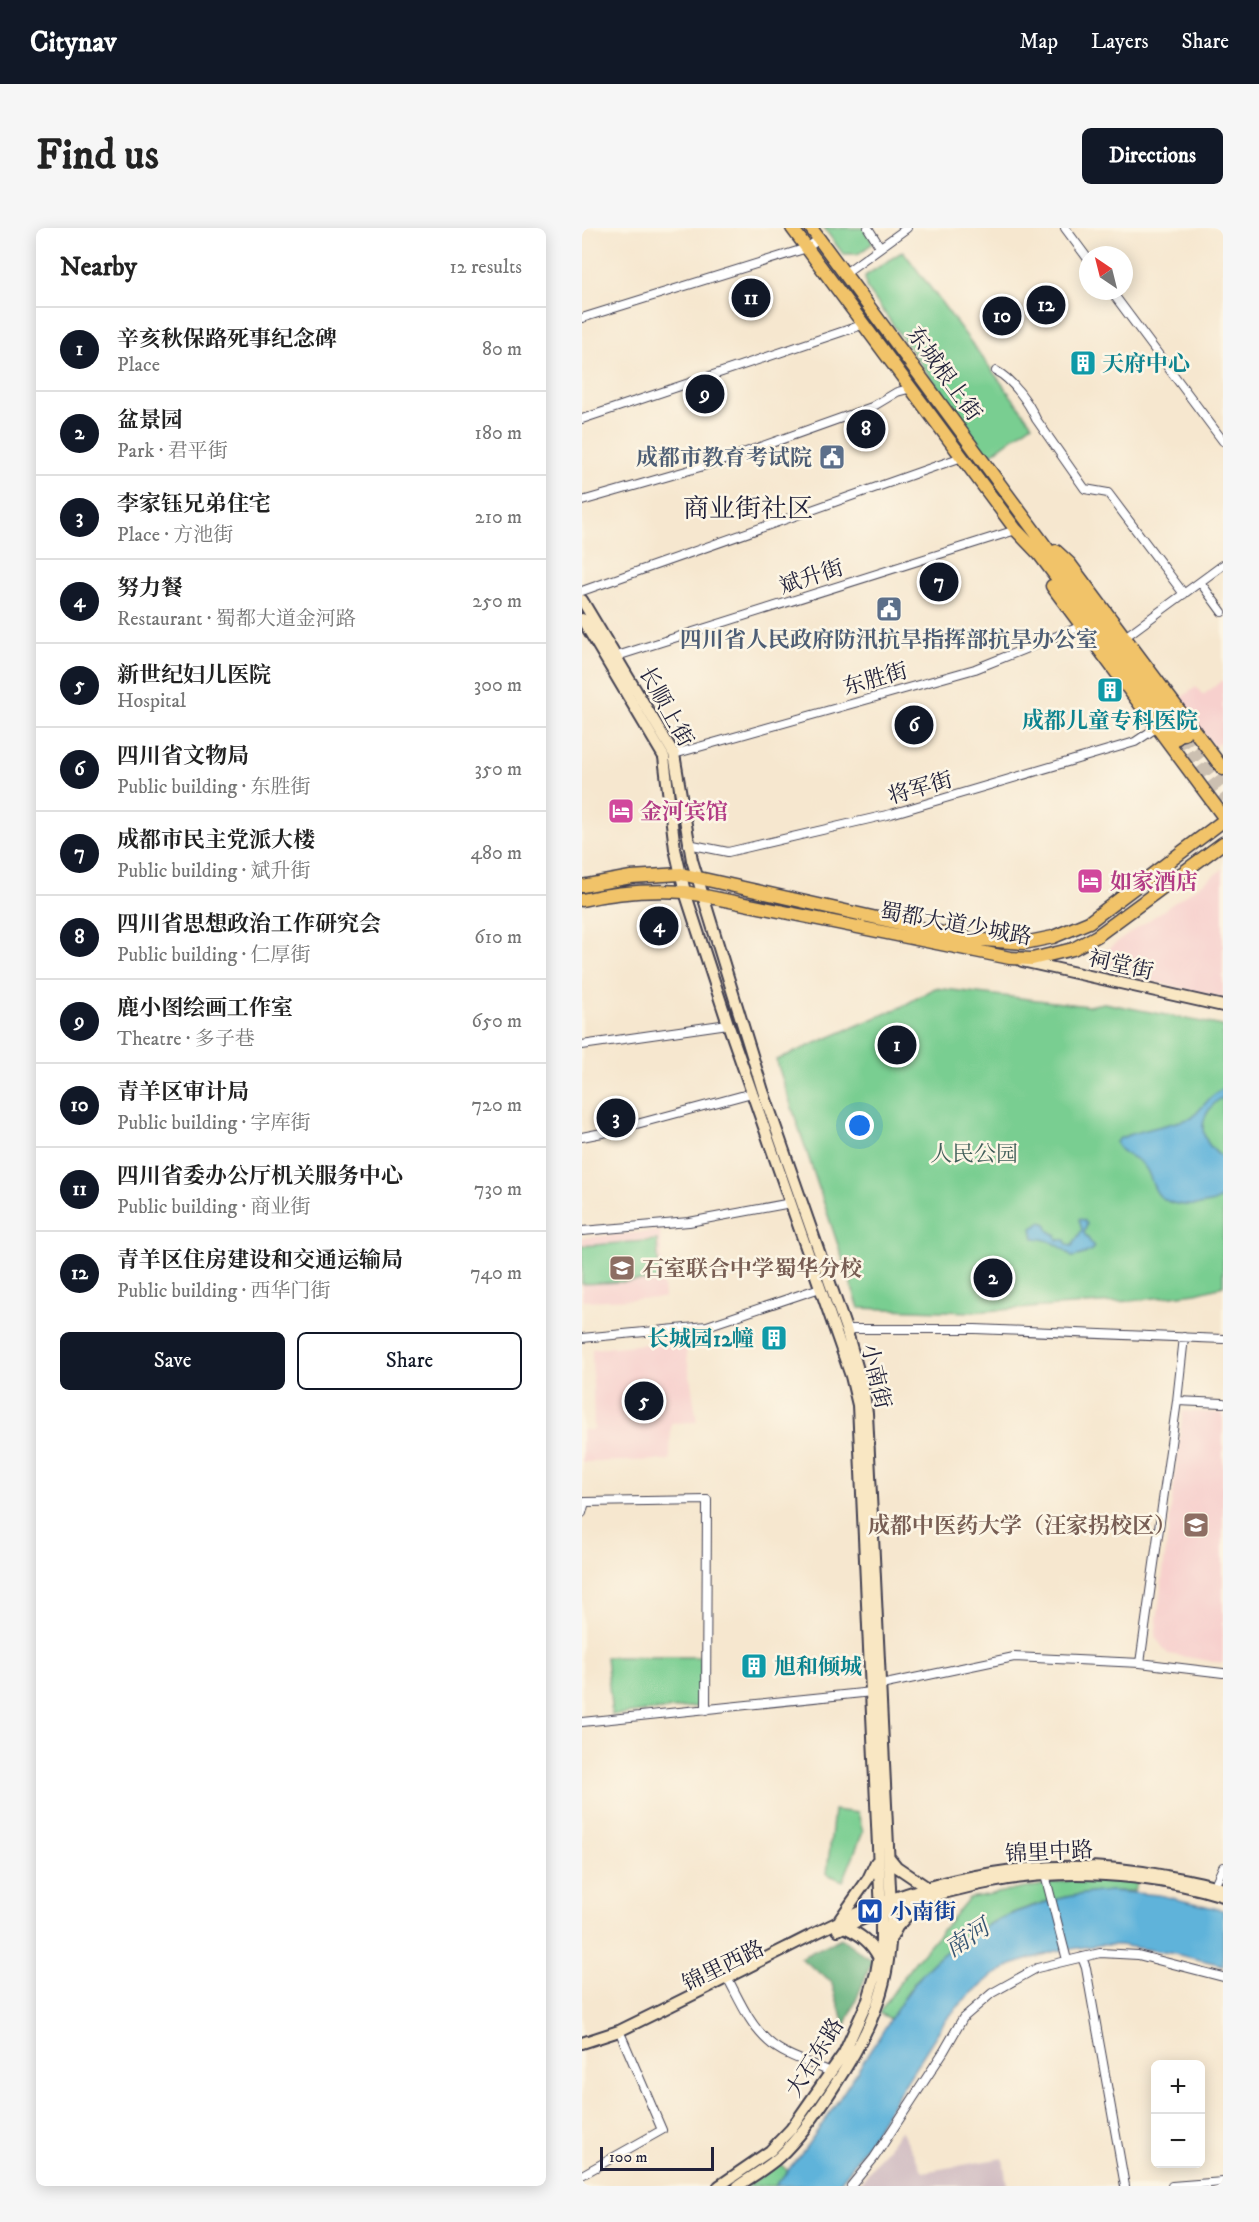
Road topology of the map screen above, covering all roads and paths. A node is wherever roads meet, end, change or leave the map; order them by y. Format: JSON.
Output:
{"nodes":[{"id":1,"x":792,"y":228,"type":"edge"},
{"id":2,"x":811,"y":228,"type":"edge"},
{"id":3,"x":868,"y":228,"type":"edge"},
{"id":4,"x":907,"y":228,"type":"edge"},
{"id":5,"x":1065,"y":228,"type":"edge"},
{"id":6,"x":819,"y":239,"type":"junction"},
{"id":7,"x":880,"y":247,"type":"junction"},
{"id":8,"x":1079,"y":247,"type":"edge"},
{"id":9,"x":807,"y":248,"type":"junction"},
{"id":10,"x":845,"y":273,"type":"junction"},
{"id":11,"x":1118,"y":300,"type":"edge"},
{"id":12,"x":582,"y":318,"type":"edge"},
{"id":13,"x":862,"y":325,"type":"junction"},
{"id":14,"x":996,"y":371,"type":"dead end"},
{"id":15,"x":912,"y":388,"type":"junction"},
{"id":16,"x":582,"y":419,"type":"edge"},
{"id":17,"x":1223,"y":441,"type":"edge"},
{"id":18,"x":962,"y":457,"type":"junction"},
{"id":19,"x":582,"y":501,"type":"edge"},
{"id":20,"x":1016,"y":530,"type":"junction"},
{"id":21,"x":1036,"y":532,"type":"junction"},
{"id":22,"x":1223,"y":565,"type":"edge"},
{"id":23,"x":1200,"y":582,"type":"junction"},
{"id":24,"x":582,"y":591,"type":"edge"},
{"id":25,"x":1184,"y":594,"type":"junction"},
{"id":26,"x":582,"y":600,"type":"edge"},
{"id":27,"x":1222,"y":612,"type":"edge"},
{"id":28,"x":582,"y":620,"type":"edge"},
{"id":29,"x":1082,"y":626,"type":"junction"},
{"id":30,"x":1125,"y":637,"type":"junction"},
{"id":31,"x":617,"y":656,"type":"junction"},
{"id":32,"x":1156,"y":728,"type":"junction"},
{"id":33,"x":674,"y":754,"type":"junction"},
{"id":34,"x":1223,"y":769,"type":"edge"},
{"id":35,"x":1223,"y":816,"type":"edge"},
{"id":36,"x":1223,"y":821,"type":"edge"},
{"id":37,"x":1223,"y":843,"type":"edge"},
{"id":38,"x":688,"y":844,"type":"junction"},
{"id":39,"x":681,"y":874,"type":"junction"},
{"id":40,"x":697,"y":876,"type":"junction"},
{"id":41,"x":582,"y":886,"type":"edge"},
{"id":42,"x":686,"y":892,"type":"junction"},
{"id":43,"x":703,"y":894,"type":"junction"},
{"id":44,"x":582,"y":900,"type":"edge"},
{"id":45,"x":1010,"y":958,"type":"junction"},
{"id":46,"x":1223,"y":1006,"type":"edge"},
{"id":47,"x":728,"y":1024,"type":"junction"},
{"id":48,"x":582,"y":1045,"type":"edge"},
{"id":49,"x":752,"y":1093,"type":"junction"},
{"id":50,"x":582,"y":1137,"type":"edge"},
{"id":51,"x":791,"y":1203,"type":"junction"},
{"id":52,"x":582,"y":1232,"type":"edge"},
{"id":53,"x":820,"y":1288,"type":"junction"},
{"id":54,"x":846,"y":1329,"type":"junction"},
{"id":55,"x":1184,"y":1337,"type":"junction"},
{"id":56,"x":582,"y":1338,"type":"edge"},
{"id":57,"x":1223,"y":1339,"type":"edge"},
{"id":58,"x":1177,"y":1401,"type":"junction"},
{"id":59,"x":1223,"y":1403,"type":"edge"},
{"id":60,"x":582,"y":1513,"type":"edge"},
{"id":61,"x":1140,"y":1662,"type":"junction"},
{"id":62,"x":1223,"y":1673,"type":"edge"},
{"id":63,"x":877,"y":1689,"type":"junction"},
{"id":64,"x":706,"y":1710,"type":"junction"},
{"id":65,"x":582,"y":1722,"type":"edge"},
{"id":66,"x":889,"y":1857,"type":"junction"},
{"id":67,"x":877,"y":1858,"type":"junction"},
{"id":68,"x":1223,"y":1867,"type":"edge"},
{"id":69,"x":1045,"y":1875,"type":"junction"},
{"id":70,"x":928,"y":1888,"type":"junction"},
{"id":71,"x":1216,"y":1889,"type":"edge"},
{"id":72,"x":1223,"y":1896,"type":"edge"},
{"id":73,"x":921,"y":1899,"type":"junction"},
{"id":74,"x":886,"y":1906,"type":"junction"},
{"id":75,"x":841,"y":1924,"type":"junction"},
{"id":76,"x":892,"y":1937,"type":"junction"},
{"id":77,"x":1082,"y":1957,"type":"junction"},
{"id":78,"x":879,"y":1958,"type":"junction"},
{"id":79,"x":1066,"y":1960,"type":"junction"},
{"id":80,"x":1223,"y":1977,"type":"edge"},
{"id":81,"x":729,"y":1981,"type":"junction"},
{"id":82,"x":622,"y":2037,"type":"junction"},
{"id":83,"x":582,"y":2043,"type":"edge"},
{"id":84,"x":582,"y":2049,"type":"edge"},
{"id":85,"x":831,"y":2072,"type":"junction"},
{"id":86,"x":582,"y":2175,"type":"edge"},
{"id":87,"x":1223,"y":2182,"type":"edge"},
{"id":88,"x":719,"y":2186,"type":"edge"},
{"id":89,"x":738,"y":2186,"type":"edge"},
{"id":90,"x":851,"y":2186,"type":"edge"},
{"id":91,"x":1125,"y":2186,"type":"edge"},
{"id":92,"x":1172,"y":2186,"type":"edge"}],
"edges":[{"from":1,"to":9,"type":"main road","name":"东城根上街"},
{"from":2,"to":6,"type":"main road","name":"东城根上街"},
{"from":3,"to":7,"type":"street"},
{"from":4,"to":7,"type":"street"},
{"from":5,"to":8,"type":"street"},
{"from":6,"to":9,"type":"street"},
{"from":6,"to":10,"type":"main road","name":"东城根上街"},
{"from":7,"to":10,"type":"street"},
{"from":9,"to":12,"type":"street"},
{"from":9,"to":13,"type":"main road","name":"东城根上街"},
{"from":10,"to":21,"type":"main road","name":"东城根上街"},
{"from":11,"to":17,"type":"street"},
{"from":13,"to":15,"type":"main road","name":"东城根上街"},
{"from":13,"to":16,"type":"street"},
{"from":14,"to":25,"type":"street"},
{"from":15,"to":18,"type":"main road","name":"东城根上街"},
{"from":15,"to":19,"type":"street"},
{"from":18,"to":20,"type":"main road","name":"东城根上街"},
{"from":18,"to":24,"type":"street"},
{"from":20,"to":21,"type":"main road","name":"东城根上街"},
{"from":20,"to":29,"type":"main road","name":"东城根上街"},
{"from":20,"to":31,"type":"street","name":"斌升街"},
{"from":21,"to":30,"type":"main road","name":"东城根上街"},
{"from":22,"to":23,"type":"street"},
{"from":23,"to":25,"type":"street"},
{"from":23,"to":27,"type":"street"},
{"from":25,"to":30,"type":"street"},
{"from":26,"to":31,"type":"main road","name":"长顺上街"},
{"from":28,"to":39,"type":"main road","name":"长顺上街"},
{"from":29,"to":32,"type":"main road","name":"东城根上街"},
{"from":29,"to":33,"type":"street","name":"东胜街"},
{"from":30,"to":34,"type":"main road","name":"东城根上街"},
{"from":31,"to":33,"type":"main road","name":"长顺上街"},
{"from":32,"to":35,"type":"main road","name":"东城根上街"},
{"from":32,"to":38,"type":"street","name":"将军街"},
{"from":33,"to":38,"type":"main road","name":"长顺上街"},
{"from":36,"to":40,"type":"main road","name":"蜀都大道少城路"},
{"from":37,"to":45,"type":"main road","name":"蜀都大道少城路"},
{"from":38,"to":40,"type":"main road","name":"长顺上街"},
{"from":39,"to":40,"type":"main road","name":"蜀都大道少城路"},
{"from":39,"to":41,"type":"main road","name":"蜀都大道少城路"},
{"from":39,"to":42,"type":"main road","name":"长顺上街"},
{"from":40,"to":43,"type":"main road","name":"小南街"},
{"from":42,"to":43,"type":"main road","name":"蜀都大道少城路"},
{"from":42,"to":44,"type":"main road","name":"蜀都大道少城路"},
{"from":42,"to":47,"type":"main road","name":"小南街"},
{"from":43,"to":45,"type":"main road","name":"蜀都大道少城路"},
{"from":43,"to":54,"type":"main road","name":"小南街"},
{"from":45,"to":46,"type":"main road","name":"祠堂街"},
{"from":47,"to":48,"type":"street"},
{"from":47,"to":49,"type":"main road","name":"小南街"},
{"from":49,"to":50,"type":"street"},
{"from":49,"to":51,"type":"main road","name":"小南街"},
{"from":51,"to":52,"type":"street"},
{"from":51,"to":53,"type":"main road","name":"小南街"},
{"from":53,"to":56,"type":"street"},
{"from":53,"to":63,"type":"main road","name":"小南街"},
{"from":54,"to":55,"type":"street"},
{"from":54,"to":63,"type":"main road","name":"小南街"},
{"from":55,"to":57,"type":"street"},
{"from":55,"to":58,"type":"street"},
{"from":58,"to":59,"type":"street"},
{"from":58,"to":61,"type":"street"},
{"from":60,"to":64,"type":"street"},
{"from":61,"to":62,"type":"street"},
{"from":61,"to":63,"type":"street"},
{"from":63,"to":64,"type":"street"},
{"from":63,"to":66,"type":"main road","name":"小南街"},
{"from":63,"to":67,"type":"main road","name":"小南街"},
{"from":64,"to":65,"type":"street"},
{"from":66,"to":70,"type":"main road"},
{"from":66,"to":74,"type":"main road","name":"小南街"},
{"from":67,"to":74,"type":"main road","name":"小南街"},
{"from":67,"to":75,"type":"main road"},
{"from":68,"to":71,"type":"street"},
{"from":69,"to":71,"type":"main road","name":"锦里中路"},
{"from":69,"to":73,"type":"main road","name":"锦里中路"},
{"from":69,"to":79,"type":"street"},
{"from":70,"to":71,"type":"main road","name":"锦里中路"},
{"from":70,"to":74,"type":"main road","name":"锦里中路"},
{"from":71,"to":72,"type":"main road","name":"锦里中路"},
{"from":73,"to":74,"type":"main road","name":"锦里中路"},
{"from":73,"to":76,"type":"main road"},
{"from":74,"to":75,"type":"main road","name":"锦里西路"},
{"from":74,"to":76,"type":"main road","name":"大石东路"},
{"from":74,"to":78,"type":"main road","name":"大石东路"},
{"from":75,"to":78,"type":"main road"},
{"from":75,"to":81,"type":"main road","name":"锦里西路"},
{"from":76,"to":89,"type":"main road","name":"大石东路"},
{"from":77,"to":79,"type":"street"},
{"from":77,"to":80,"type":"street"},
{"from":77,"to":91,"type":"street"},
{"from":78,"to":85,"type":"main road","name":"大石东路"},
{"from":79,"to":90,"type":"street"},
{"from":81,"to":82,"type":"main road","name":"锦里西路"},
{"from":81,"to":83,"type":"main road","name":"锦里西路"},
{"from":81,"to":85,"type":"street"},
{"from":82,"to":84,"type":"main road","name":"锦里西路"},
{"from":82,"to":86,"type":"street"},
{"from":85,"to":88,"type":"main road","name":"大石东路"},
{"from":87,"to":92,"type":"street"}]}
